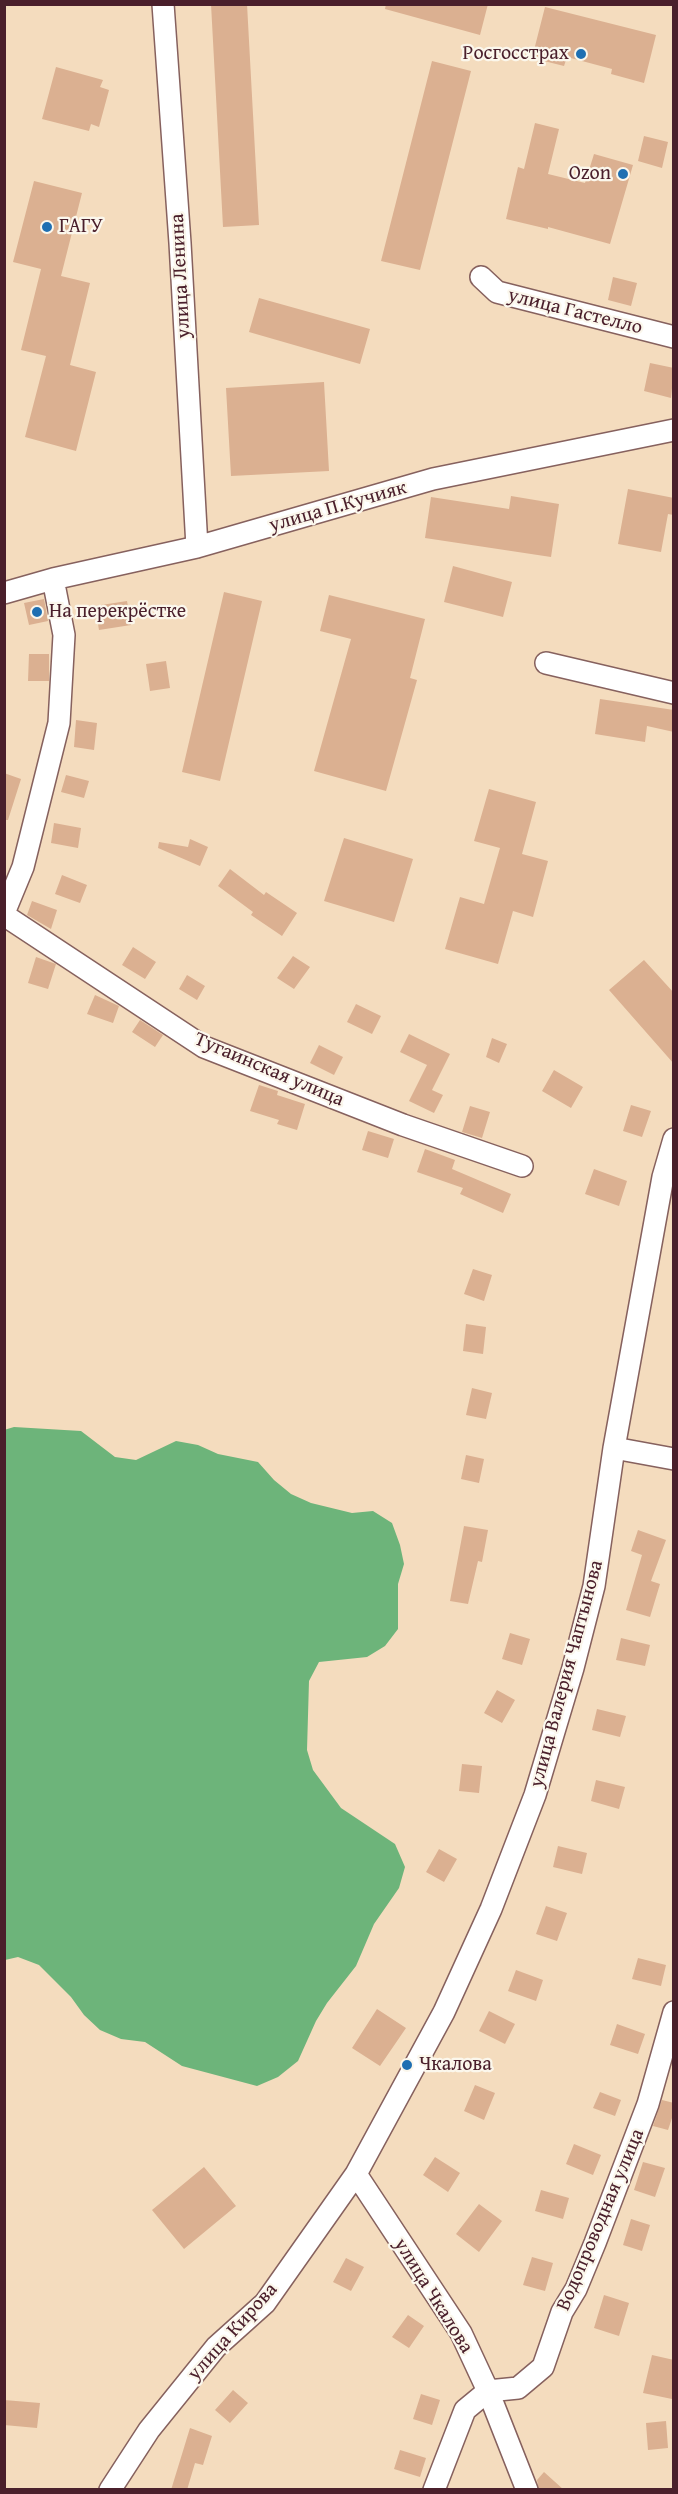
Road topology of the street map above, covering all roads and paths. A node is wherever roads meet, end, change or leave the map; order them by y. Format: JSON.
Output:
{"nodes":[{"id":1,"x":163,"y":4,"type":"edge"},
{"id":2,"x":482,"y":277,"type":"dead end"},
{"id":3,"x":674,"y":337,"type":"edge"},
{"id":4,"x":674,"y":430,"type":"edge"},
{"id":5,"x":197,"y":547,"type":"junction"},
{"id":6,"x":53,"y":579,"type":"junction"},
{"id":7,"x":4,"y":593,"type":"edge"},
{"id":8,"x":546,"y":663,"type":"dead end"},
{"id":9,"x":674,"y":693,"type":"edge"},
{"id":10,"x":4,"y":914,"type":"edge"},
{"id":11,"x":674,"y":1139,"type":"edge"},
{"id":12,"x":522,"y":1166,"type":"dead end"},
{"id":13,"x":665,"y":1218,"type":"edge"},
{"id":14,"x":615,"y":1448,"type":"junction"},
{"id":15,"x":674,"y":1459,"type":"edge"},
{"id":16,"x":674,"y":2012,"type":"edge"},
{"id":17,"x":356,"y":2174,"type":"junction"},
{"id":18,"x":488,"y":2391,"type":"junction"},
{"id":19,"x":110,"y":2490,"type":"edge"},
{"id":20,"x":434,"y":2490,"type":"edge"},
{"id":21,"x":527,"y":2490,"type":"edge"}],
"edges":[{"from":1,"to":5,"type":"street","name":"улица Ленина"},
{"from":2,"to":3,"type":"street","name":"улица Гастелло"},
{"from":4,"to":5,"type":"street","name":"улица П.Кучияк"},
{"from":5,"to":6,"type":"street","name":"улица П.Кучияк"},
{"from":6,"to":7,"type":"street","name":"улица П.Кучияк"},
{"from":6,"to":10,"type":"street"},
{"from":8,"to":9,"type":"street"},
{"from":10,"to":12,"type":"street","name":"Тугаинская улица"},
{"from":11,"to":13,"type":"street","name":"улица Валерия Чаптынова"},
{"from":13,"to":14,"type":"street","name":"улица Валерия Чаптынова"},
{"from":14,"to":15,"type":"street"},
{"from":14,"to":17,"type":"street","name":"улица Валерия Чаптынова"},
{"from":16,"to":18,"type":"street","name":"Водопроводная улица"},
{"from":17,"to":18,"type":"street","name":"улица Чкалова"},
{"from":17,"to":19,"type":"street","name":"улица Кирова"},
{"from":18,"to":20,"type":"street"},
{"from":18,"to":21,"type":"street","name":"улица Чкалова"}]}
